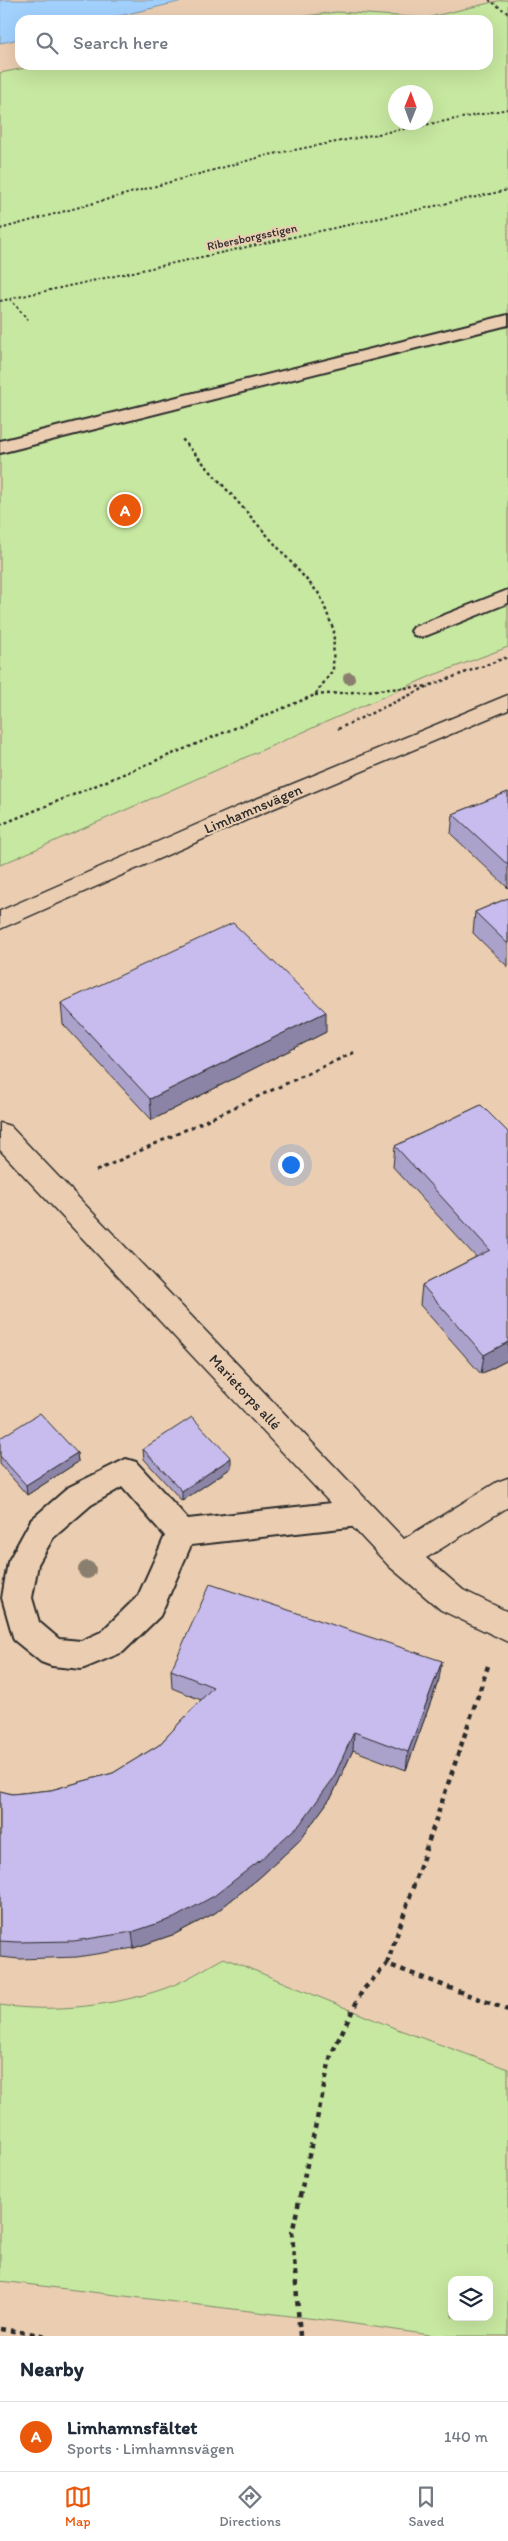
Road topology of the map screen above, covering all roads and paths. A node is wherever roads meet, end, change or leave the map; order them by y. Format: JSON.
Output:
{"nodes":[{"id":1,"x":489,"y":0,"type":"edge"},
{"id":2,"x":508,"y":13,"type":"edge"},
{"id":3,"x":508,"y":109,"type":"edge"},
{"id":4,"x":508,"y":190,"type":"edge"},
{"id":5,"x":0,"y":230,"type":"edge"},
{"id":6,"x":10,"y":299,"type":"junction"},
{"id":7,"x":0,"y":301,"type":"edge"},
{"id":8,"x":508,"y":320,"type":"edge"},
{"id":9,"x":29,"y":321,"type":"dead end"},
{"id":10,"x":156,"y":409,"type":"junction"},
{"id":11,"x":0,"y":447,"type":"edge"},
{"id":12,"x":508,"y":596,"type":"edge"},
{"id":13,"x":421,"y":631,"type":"dead end"},
{"id":14,"x":431,"y":685,"type":"dead end"},
{"id":15,"x":315,"y":695,"type":"junction"},
{"id":16,"x":508,"y":702,"type":"edge"},
{"id":17,"x":0,"y":825,"type":"edge"},
{"id":18,"x":0,"y":921,"type":"edge"},
{"id":19,"x":358,"y":1051,"type":"dead end"},
{"id":20,"x":0,"y":1134,"type":"edge"},
{"id":21,"x":54,"y":1190,"type":"junction"},
{"id":22,"x":508,"y":1491,"type":"edge"},
{"id":23,"x":359,"y":1513,"type":"junction"},
{"id":24,"x":180,"y":1533,"type":"junction"},
{"id":25,"x":401,"y":1557,"type":"junction"},
{"id":26,"x":505,"y":1627,"type":"edge"},
{"id":27,"x":387,"y":1964,"type":"junction"},
{"id":28,"x":508,"y":2010,"type":"edge"},
{"id":29,"x":0,"y":2329,"type":"edge"},
{"id":30,"x":48,"y":2336,"type":"edge"},
{"id":31,"x":300,"y":2336,"type":"edge"}],
"edges":[{"from":1,"to":2,"type":"path"},
{"from":3,"to":5,"type":"path"},
{"from":4,"to":6,"type":"path","name":"Ribersborgsstigen"},
{"from":6,"to":7,"type":"path","name":"Ribersborgsstigen"},
{"from":6,"to":9,"type":"path"},
{"from":8,"to":10,"type":"lane"},
{"from":10,"to":11,"type":"lane"},
{"from":10,"to":15,"type":"path"},
{"from":12,"to":13,"type":"lane"},
{"from":14,"to":15,"type":"path"},
{"from":15,"to":17,"type":"path"},
{"from":16,"to":18,"type":"street","name":"Limhamnsvägen"},
{"from":19,"to":21,"type":"path"},
{"from":20,"to":21,"type":"street","name":"Marietorps allé"},
{"from":21,"to":23,"type":"street","name":"Marietorps allé"},
{"from":22,"to":25,"type":"street"},
{"from":23,"to":24,"type":"lane"},
{"from":23,"to":25,"type":"street","name":"Marietorps allé"},
{"from":24,"to":24,"type":"lane"},
{"from":25,"to":26,"type":"street","name":"Marietorps allé"},
{"from":26,"to":27,"type":"path"},
{"from":27,"to":28,"type":"path"},
{"from":27,"to":31,"type":"path"},
{"from":29,"to":30,"type":"path"}]}
